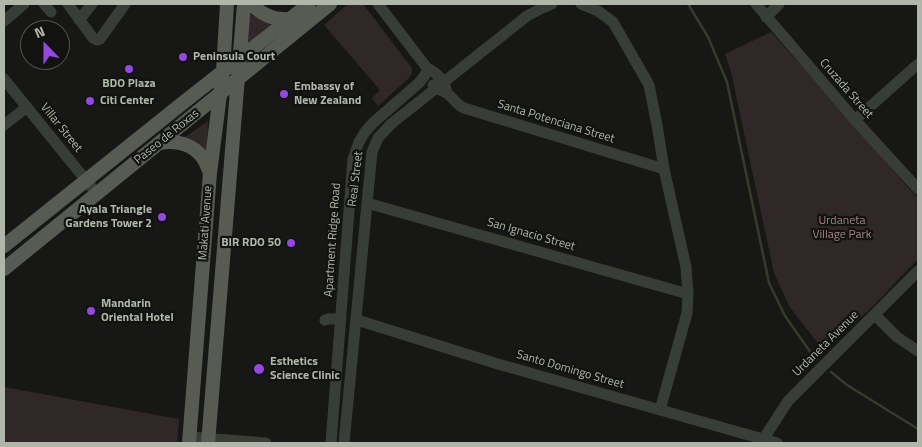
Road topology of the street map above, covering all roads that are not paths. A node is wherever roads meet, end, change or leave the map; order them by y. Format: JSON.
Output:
{"nodes":[{"id":1,"x":24,"y":4,"type":"edge"},
{"id":2,"x":68,"y":4,"type":"edge"},
{"id":3,"x":92,"y":4,"type":"edge"},
{"id":4,"x":125,"y":4,"type":"edge"},
{"id":5,"x":227,"y":4,"type":"edge"},
{"id":6,"x":244,"y":4,"type":"edge"},
{"id":7,"x":252,"y":4,"type":"edge"},
{"id":8,"x":310,"y":4,"type":"edge"},
{"id":9,"x":330,"y":4,"type":"edge"},
{"id":10,"x":378,"y":4,"type":"edge"},
{"id":11,"x":552,"y":4,"type":"edge"},
{"id":12,"x":581,"y":4,"type":"edge"},
{"id":13,"x":756,"y":4,"type":"edge"},
{"id":14,"x":779,"y":4,"type":"edge"},
{"id":15,"x":766,"y":16,"type":"junction"},
{"id":16,"x":291,"y":19,"type":"junction"},
{"id":17,"x":79,"y":20,"type":"junction"},
{"id":18,"x":4,"y":21,"type":"edge"},
{"id":19,"x":240,"y":58,"type":"junction"},
{"id":20,"x":918,"y":64,"type":"edge"},
{"id":21,"x":223,"y":71,"type":"junction"},
{"id":22,"x":427,"y":72,"type":"junction"},
{"id":23,"x":4,"y":79,"type":"edge"},
{"id":24,"x":238,"y":80,"type":"junction"},
{"id":25,"x":442,"y":88,"type":"junction"},
{"id":26,"x":220,"y":94,"type":"junction"},
{"id":27,"x":27,"y":107,"type":"junction"},
{"id":28,"x":855,"y":120,"type":"junction"},
{"id":29,"x":4,"y":125,"type":"edge"},
{"id":30,"x":160,"y":143,"type":"junction"},
{"id":31,"x":664,"y":169,"type":"junction"},
{"id":32,"x":210,"y":173,"type":"junction"},
{"id":33,"x":86,"y":180,"type":"junction"},
{"id":34,"x":918,"y":190,"type":"edge"},
{"id":35,"x":97,"y":194,"type":"junction"},
{"id":36,"x":367,"y":203,"type":"junction"},
{"id":37,"x":4,"y":246,"type":"edge"},
{"id":38,"x":4,"y":269,"type":"edge"},
{"id":39,"x":918,"y":271,"type":"edge"},
{"id":40,"x":688,"y":294,"type":"junction"},
{"id":41,"x":875,"y":315,"type":"junction"},
{"id":42,"x":341,"y":319,"type":"junction"},
{"id":43,"x":325,"y":320,"type":"dead end"},
{"id":44,"x":357,"y":320,"type":"junction"},
{"id":45,"x":918,"y":351,"type":"edge"},
{"id":46,"x":660,"y":410,"type":"junction"},
{"id":47,"x":190,"y":440,"type":"edge"},
{"id":48,"x":208,"y":441,"type":"edge"},
{"id":49,"x":762,"y":441,"type":"edge"},
{"id":50,"x":266,"y":443,"type":"edge"},
{"id":51,"x":331,"y":443,"type":"edge"},
{"id":52,"x":344,"y":443,"type":"edge"},
{"id":53,"x":777,"y":443,"type":"edge"}],
"edges":[{"from":1,"to":18,"type":"street"},
{"from":2,"to":17,"type":"street"},
{"from":3,"to":17,"type":"street"},
{"from":4,"to":17,"type":"street"},
{"from":5,"to":21,"type":"main road","name":"Makati Avenue"},
{"from":6,"to":19,"type":"main road","name":"Makati Avenue"},
{"from":7,"to":16,"type":"main road"},
{"from":8,"to":16,"type":"main road","name":"Paseo de Roxas"},
{"from":9,"to":24,"type":"main road","name":"Paseo de Roxas"},
{"from":10,"to":22,"type":"street","name":"Santa Potenciana Street"},
{"from":11,"to":25,"type":"street","name":"Real Street"},
{"from":12,"to":31,"type":"street"},
{"from":13,"to":15,"type":"street","name":"Cruzada Street"},
{"from":14,"to":15,"type":"street"},
{"from":15,"to":28,"type":"street","name":"Cruzada Street"},
{"from":16,"to":19,"type":"main road","name":"Paseo de Roxas"},
{"from":19,"to":21,"type":"main road","name":"Paseo de Roxas"},
{"from":19,"to":24,"type":"main road","name":"Makati Avenue"},
{"from":20,"to":28,"type":"street"},
{"from":21,"to":26,"type":"main road","name":"Makati Avenue"},
{"from":21,"to":33,"type":"main road","name":"Paseo de Roxas"},
{"from":22,"to":25,"type":"street","name":"Santa Potenciana Street"},
{"from":22,"to":42,"type":"street","name":"Apartment Ridge Road"},
{"from":23,"to":27,"type":"street","name":"Villar Street"},
{"from":24,"to":26,"type":"main road","name":"Paseo de Roxas"},
{"from":24,"to":48,"type":"main road","name":"Makati Avenue"},
{"from":25,"to":31,"type":"street","name":"Santa Potenciana Street"},
{"from":25,"to":36,"type":"street","name":"Real Street"},
{"from":26,"to":30,"type":"main road","name":"Paseo de Roxas"},
{"from":26,"to":32,"type":"main road","name":"Makati Avenue"},
{"from":27,"to":29,"type":"street"},
{"from":27,"to":33,"type":"street","name":"Villar Street"},
{"from":28,"to":34,"type":"street","name":"Cruzada Street"},
{"from":30,"to":32,"type":"main road"},
{"from":30,"to":35,"type":"main road","name":"Paseo de Roxas"},
{"from":31,"to":40,"type":"street"},
{"from":32,"to":47,"type":"main road","name":"Makati Avenue"},
{"from":33,"to":35,"type":"street","name":"Villar Street"},
{"from":33,"to":37,"type":"main road","name":"Paseo de Roxas"},
{"from":35,"to":38,"type":"main road","name":"Paseo de Roxas"},
{"from":36,"to":40,"type":"street","name":"San Ignacio Street"},
{"from":36,"to":44,"type":"street","name":"Real Street"},
{"from":39,"to":41,"type":"street","name":"Urdaneta Avenue"},
{"from":40,"to":46,"type":"street"},
{"from":41,"to":45,"type":"street"},
{"from":41,"to":49,"type":"street","name":"Urdaneta Avenue"},
{"from":42,"to":43,"type":"street"},
{"from":42,"to":51,"type":"street","name":"Apartment Ridge Road"},
{"from":44,"to":46,"type":"street","name":"Santo Domingo Street"},
{"from":44,"to":52,"type":"street","name":"Real Street"},
{"from":46,"to":49,"type":"street","name":"Santo Domingo Street"},
{"from":47,"to":48,"type":"street"},
{"from":48,"to":50,"type":"street"},
{"from":49,"to":53,"type":"street","name":"Santo Domingo Street"}]}
